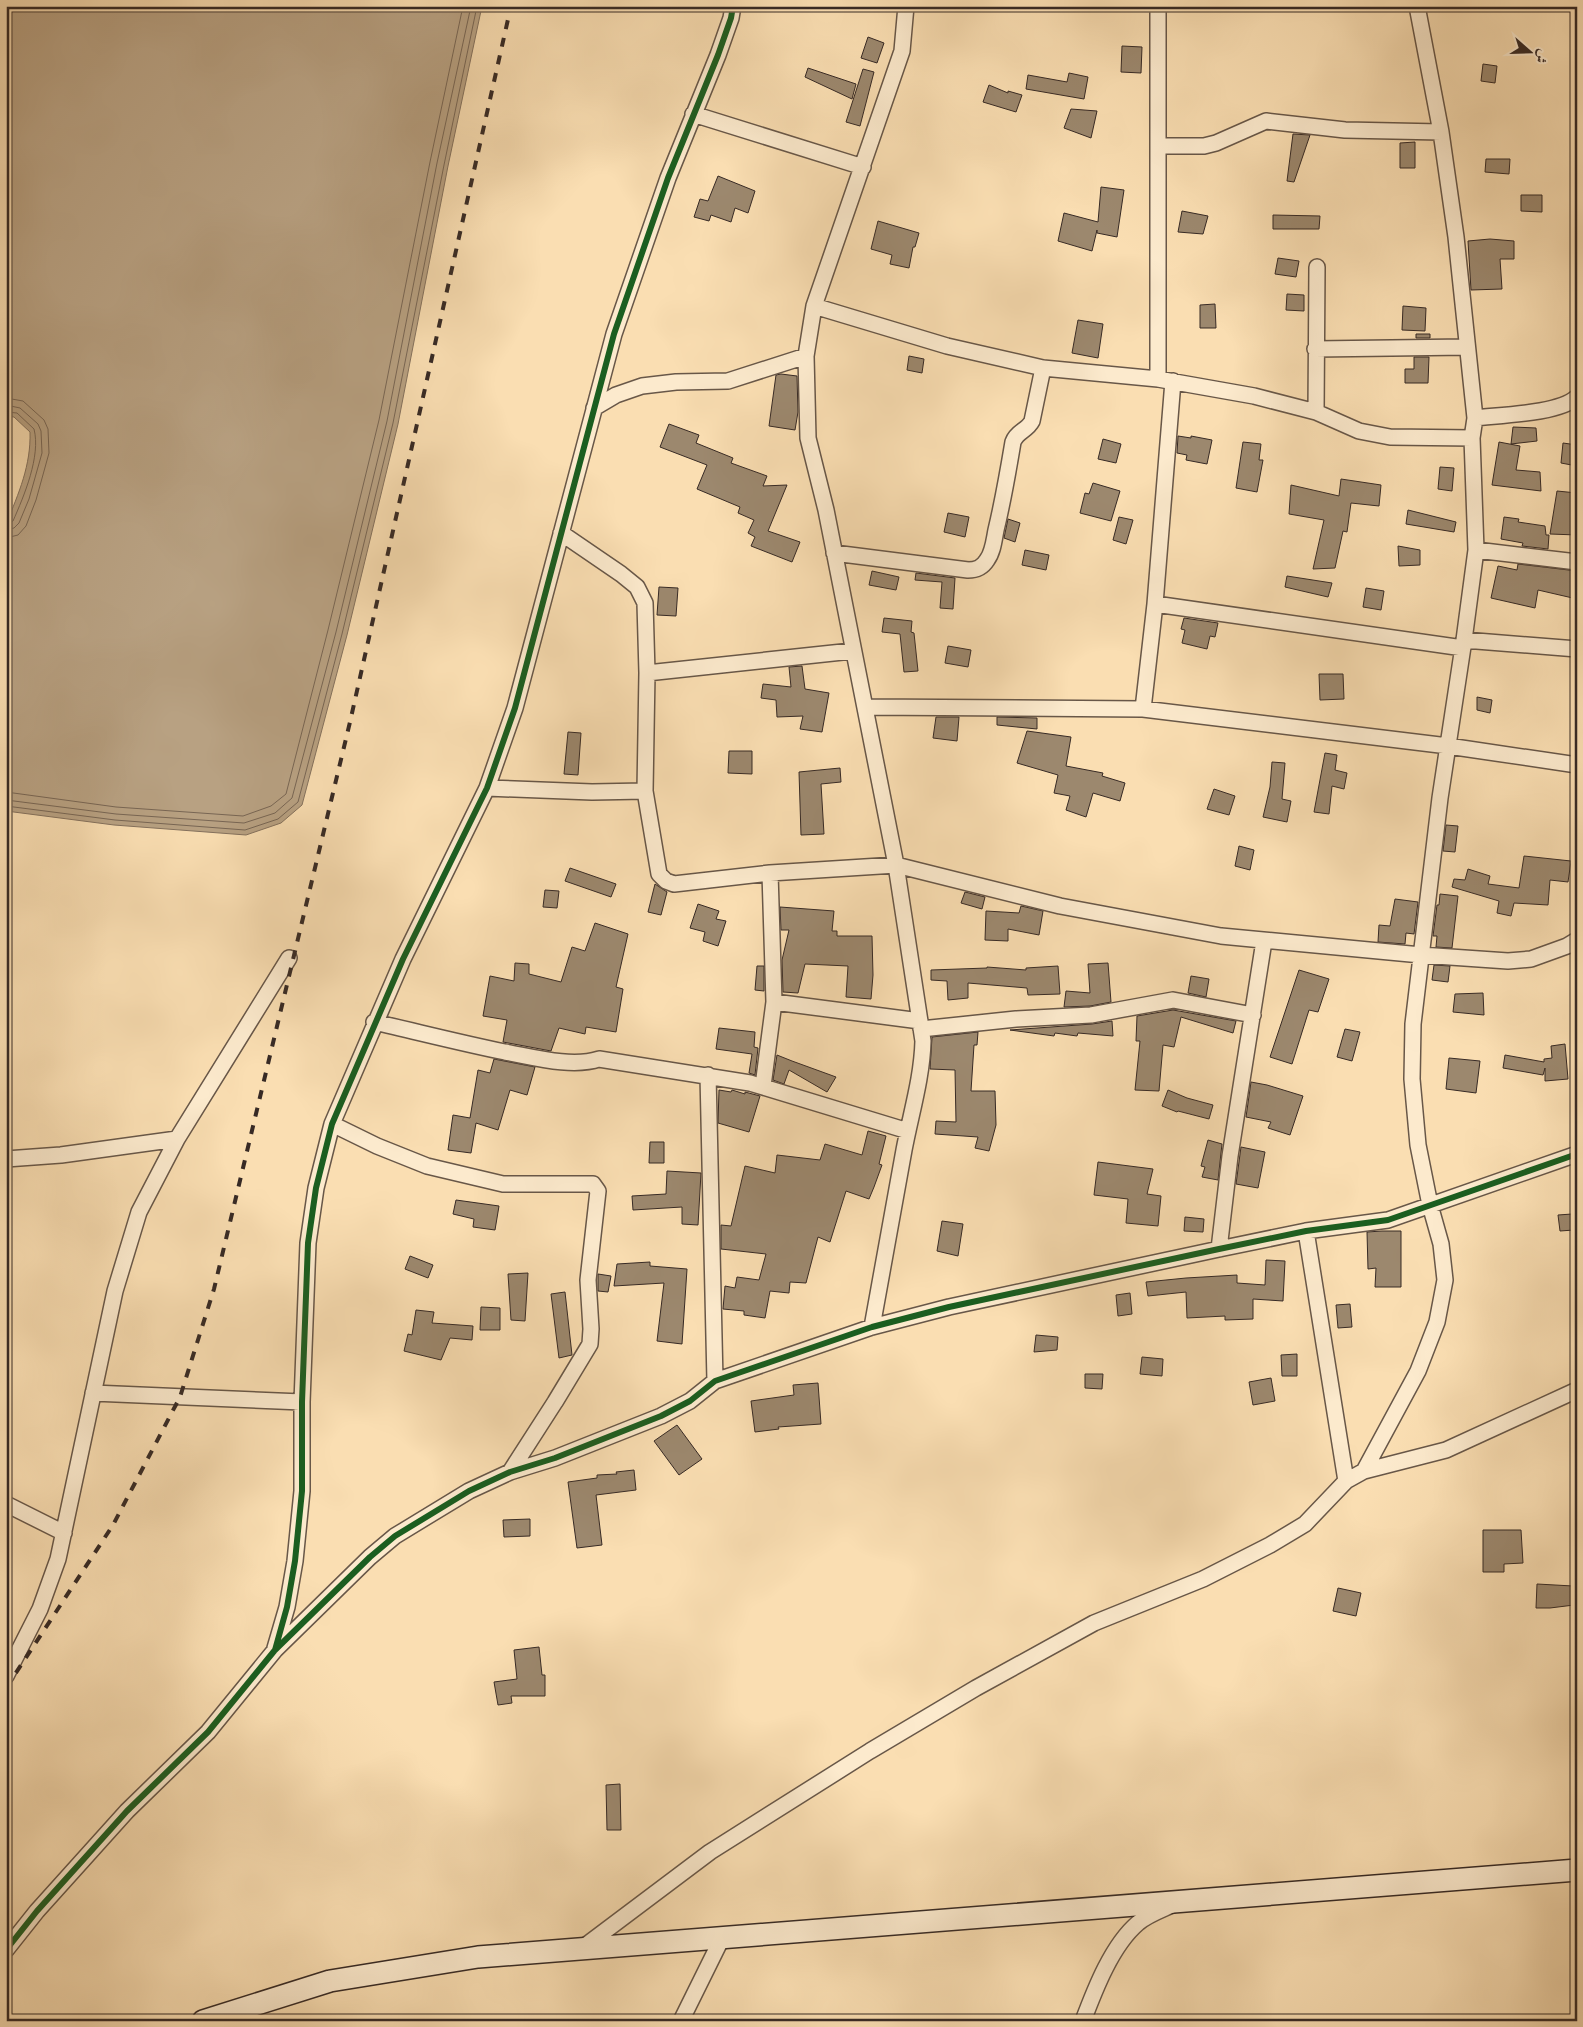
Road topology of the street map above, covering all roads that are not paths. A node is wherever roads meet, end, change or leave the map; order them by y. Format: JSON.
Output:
{"nodes":[{"id":1,"x":733,"y":6,"type":"edge"},
{"id":2,"x":906,"y":6,"type":"edge"},
{"id":3,"x":1158,"y":6,"type":"edge"},
{"id":4,"x":1416,"y":6,"type":"edge"},
{"id":5,"x":693,"y":114,"type":"junction"},
{"id":6,"x":1441,"y":132,"type":"junction"},
{"id":7,"x":1158,"y":146,"type":"junction"},
{"id":8,"x":863,"y":167,"type":"junction"},
{"id":9,"x":1318,"y":266,"type":"dead end"},
{"id":10,"x":814,"y":306,"type":"junction"},
{"id":11,"x":1467,"y":347,"type":"junction"},
{"id":12,"x":1315,"y":349,"type":"junction"},
{"id":13,"x":806,"y":356,"type":"junction"},
{"id":14,"x":1043,"y":368,"type":"junction"},
{"id":15,"x":1166,"y":380,"type":"junction"},
{"id":16,"x":1577,"y":398,"type":"edge"},
{"id":17,"x":594,"y":408,"type":"junction"},
{"id":18,"x":1316,"y":412,"type":"junction"},
{"id":19,"x":1475,"y":418,"type":"junction"},
{"id":20,"x":1472,"y":438,"type":"junction"},
{"id":21,"x":561,"y":533,"type":"junction"},
{"id":22,"x":1476,"y":550,"type":"junction"},
{"id":23,"x":834,"y":553,"type":"junction"},
{"id":24,"x":1577,"y":562,"type":"edge"},
{"id":25,"x":1155,"y":604,"type":"junction"},
{"id":26,"x":1464,"y":644,"type":"junction"},
{"id":27,"x":1577,"y":649,"type":"edge"},
{"id":28,"x":852,"y":651,"type":"junction"},
{"id":29,"x":646,"y":673,"type":"junction"},
{"id":30,"x":865,"y":707,"type":"junction"},
{"id":31,"x":1143,"y":709,"type":"junction"},
{"id":32,"x":1448,"y":746,"type":"junction"},
{"id":33,"x":1577,"y":765,"type":"edge"},
{"id":34,"x":487,"y":788,"type":"junction"},
{"id":35,"x":645,"y":791,"type":"junction"},
{"id":36,"x":896,"y":865,"type":"junction"},
{"id":37,"x":770,"y":873,"type":"junction"},
{"id":38,"x":1264,"y":940,"type":"junction"},
{"id":39,"x":1577,"y":940,"type":"edge"},
{"id":40,"x":1421,"y":955,"type":"junction"},
{"id":41,"x":289,"y":958,"type":"dead end"},
{"id":42,"x":774,"y":1002,"type":"junction"},
{"id":43,"x":1253,"y":1016,"type":"junction"},
{"id":44,"x":374,"y":1022,"type":"junction"},
{"id":45,"x":921,"y":1025,"type":"junction"},
{"id":46,"x":708,"y":1075,"type":"junction"},
{"id":47,"x":763,"y":1086,"type":"junction"},
{"id":48,"x":332,"y":1124,"type":"junction"},
{"id":49,"x":908,"y":1131,"type":"junction"},
{"id":50,"x":176,"y":1139,"type":"junction"},
{"id":51,"x":1577,"y":1154,"type":"edge"},
{"id":52,"x":6,"y":1159,"type":"edge"},
{"id":53,"x":1430,"y":1205,"type":"junction"},
{"id":54,"x":1306,"y":1231,"type":"junction"},
{"id":55,"x":1219,"y":1249,"type":"junction"},
{"id":56,"x":872,"y":1327,"type":"junction"},
{"id":57,"x":715,"y":1381,"type":"junction"},
{"id":58,"x":1577,"y":1390,"type":"edge"},
{"id":59,"x":93,"y":1393,"type":"junction"},
{"id":60,"x":302,"y":1402,"type":"junction"},
{"id":61,"x":1364,"y":1471,"type":"junction"},
{"id":62,"x":510,"y":1472,"type":"junction"},
{"id":63,"x":1346,"y":1481,"type":"junction"},
{"id":64,"x":6,"y":1504,"type":"edge"},
{"id":65,"x":64,"y":1533,"type":"junction"},
{"id":66,"x":275,"y":1650,"type":"junction"},
{"id":67,"x":6,"y":1676,"type":"edge"},
{"id":68,"x":1577,"y":1870,"type":"edge"},
{"id":69,"x":1178,"y":1901,"type":"junction"},
{"id":70,"x":722,"y":1938,"type":"junction"},
{"id":71,"x":581,"y":1949,"type":"junction"},
{"id":72,"x":6,"y":1950,"type":"edge"},
{"id":73,"x":203,"y":2021,"type":"edge"},
{"id":74,"x":681,"y":2021,"type":"edge"},
{"id":75,"x":1083,"y":2021,"type":"edge"}],
"edges":[{"from":1,"to":5,"type":"street"},
{"from":2,"to":8,"type":"street"},
{"from":3,"to":7,"type":"street"},
{"from":4,"to":6,"type":"street"},
{"from":5,"to":8,"type":"street"},
{"from":5,"to":17,"type":"street"},
{"from":6,"to":7,"type":"street"},
{"from":6,"to":11,"type":"street"},
{"from":7,"to":15,"type":"street"},
{"from":8,"to":10,"type":"street"},
{"from":9,"to":12,"type":"street"},
{"from":10,"to":13,"type":"street"},
{"from":10,"to":14,"type":"street"},
{"from":11,"to":12,"type":"street"},
{"from":11,"to":19,"type":"street"},
{"from":12,"to":18,"type":"street"},
{"from":13,"to":17,"type":"street"},
{"from":13,"to":23,"type":"street"},
{"from":14,"to":15,"type":"street"},
{"from":14,"to":23,"type":"street"},
{"from":15,"to":18,"type":"street"},
{"from":15,"to":25,"type":"street"},
{"from":16,"to":19,"type":"street"},
{"from":17,"to":21,"type":"street"},
{"from":18,"to":20,"type":"street"},
{"from":19,"to":20,"type":"street"},
{"from":20,"to":22,"type":"street"},
{"from":21,"to":29,"type":"street"},
{"from":21,"to":34,"type":"street"},
{"from":22,"to":24,"type":"street"},
{"from":22,"to":26,"type":"street"},
{"from":23,"to":28,"type":"street"},
{"from":25,"to":26,"type":"street"},
{"from":25,"to":31,"type":"street"},
{"from":26,"to":27,"type":"street"},
{"from":26,"to":32,"type":"street"},
{"from":28,"to":29,"type":"street"},
{"from":28,"to":30,"type":"street"},
{"from":29,"to":35,"type":"street"},
{"from":30,"to":31,"type":"street"},
{"from":30,"to":36,"type":"street"},
{"from":31,"to":32,"type":"street"},
{"from":32,"to":33,"type":"street"},
{"from":32,"to":40,"type":"street"},
{"from":34,"to":35,"type":"street"},
{"from":34,"to":44,"type":"street"},
{"from":35,"to":37,"type":"street"},
{"from":36,"to":37,"type":"street"},
{"from":36,"to":38,"type":"street"},
{"from":36,"to":45,"type":"street"},
{"from":37,"to":42,"type":"street"},
{"from":38,"to":40,"type":"street"},
{"from":38,"to":43,"type":"street"},
{"from":39,"to":40,"type":"street"},
{"from":40,"to":53,"type":"street"},
{"from":41,"to":50,"type":"street"},
{"from":42,"to":45,"type":"street"},
{"from":42,"to":47,"type":"street"},
{"from":43,"to":45,"type":"street"},
{"from":43,"to":55,"type":"street"},
{"from":44,"to":46,"type":"street"},
{"from":44,"to":48,"type":"street"},
{"from":45,"to":49,"type":"street"},
{"from":46,"to":47,"type":"street"},
{"from":46,"to":57,"type":"street"},
{"from":47,"to":49,"type":"street"},
{"from":48,"to":60,"type":"street"},
{"from":48,"to":62,"type":"street"},
{"from":49,"to":56,"type":"street"},
{"from":50,"to":52,"type":"street"},
{"from":50,"to":59,"type":"street"},
{"from":51,"to":53,"type":"street"},
{"from":53,"to":54,"type":"street"},
{"from":53,"to":61,"type":"street"},
{"from":54,"to":55,"type":"street"},
{"from":54,"to":63,"type":"street"},
{"from":55,"to":56,"type":"street"},
{"from":56,"to":57,"type":"street"},
{"from":57,"to":62,"type":"street"},
{"from":58,"to":61,"type":"street"},
{"from":59,"to":60,"type":"street"},
{"from":59,"to":65,"type":"street"},
{"from":60,"to":66,"type":"street"},
{"from":61,"to":63,"type":"street"},
{"from":62,"to":66,"type":"street"},
{"from":63,"to":71,"type":"street"},
{"from":64,"to":65,"type":"street"},
{"from":65,"to":67,"type":"street"},
{"from":66,"to":72,"type":"street"},
{"from":68,"to":69,"type":"street"},
{"from":69,"to":70,"type":"street"},
{"from":69,"to":75,"type":"street"},
{"from":70,"to":71,"type":"street"},
{"from":70,"to":74,"type":"street"},
{"from":71,"to":73,"type":"street"}]}
